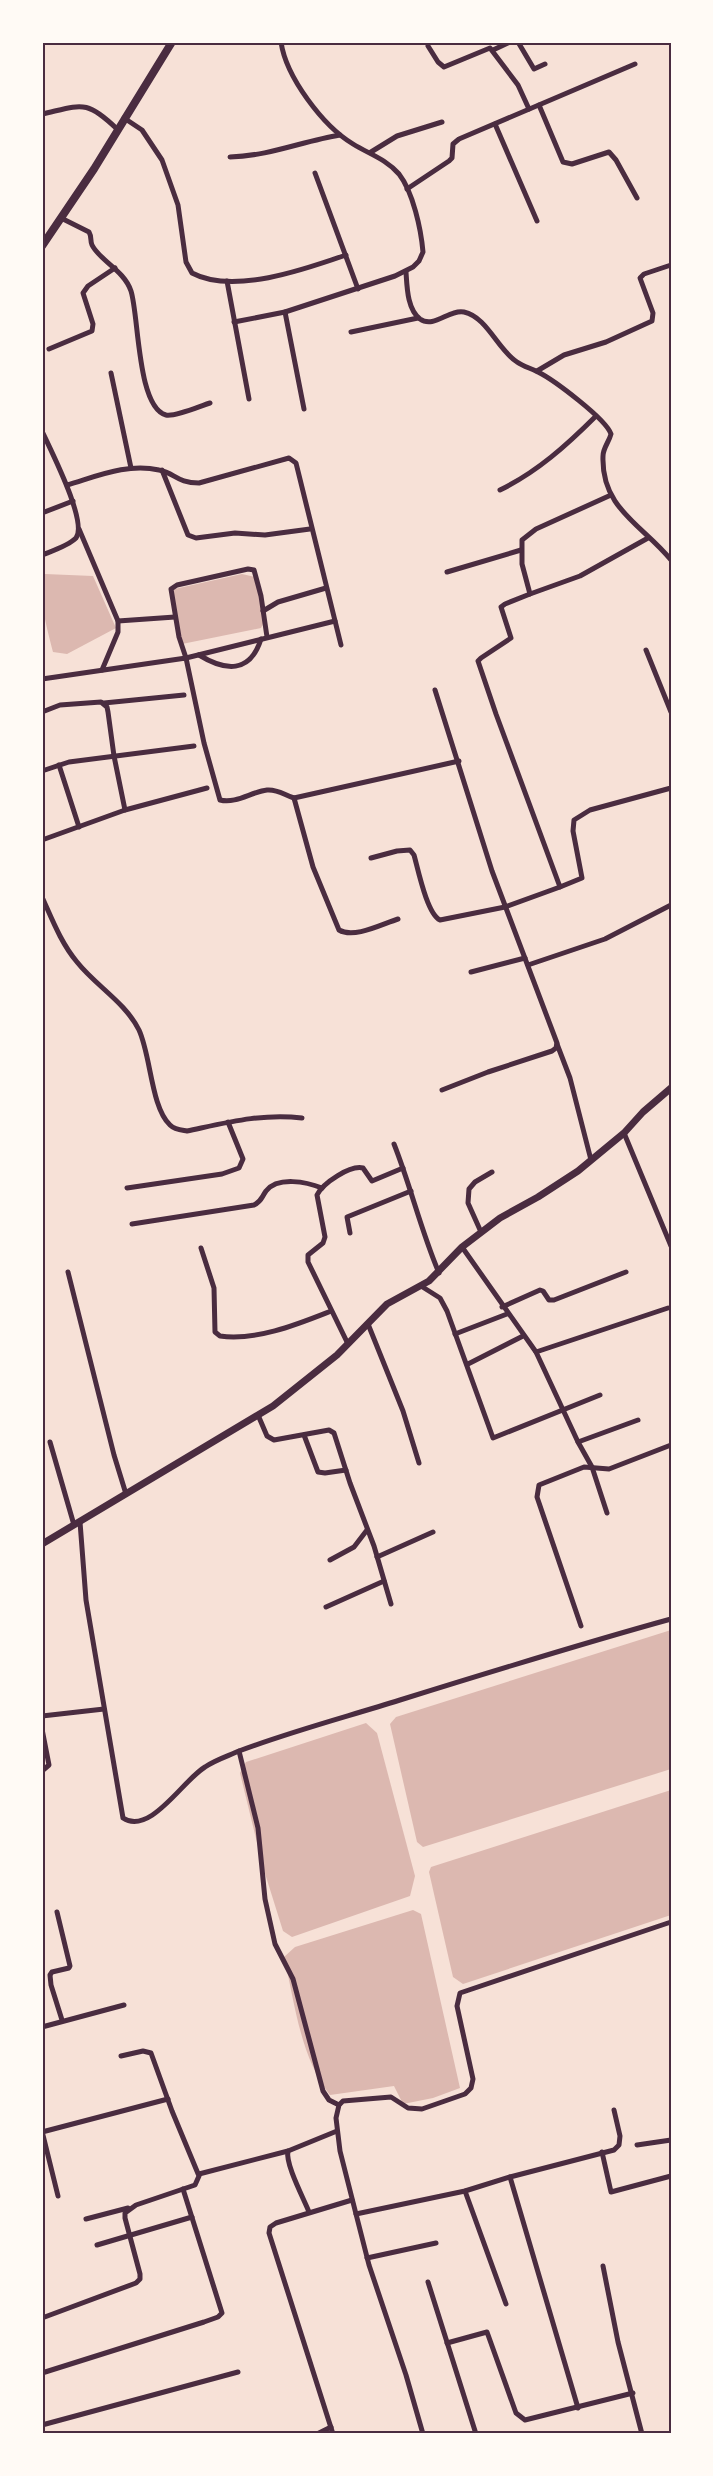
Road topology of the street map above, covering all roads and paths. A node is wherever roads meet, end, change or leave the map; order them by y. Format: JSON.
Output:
{"nodes":[{"id":1,"x":172,"y":42,"type":"edge"},
{"id":2,"x":281,"y":42,"type":"edge"},
{"id":3,"x":510,"y":42,"type":"edge"},
{"id":4,"x":518,"y":42,"type":"edge"},
{"id":5,"x":428,"y":46,"type":"dead end"},
{"id":6,"x":493,"y":50,"type":"junction"},
{"id":7,"x":545,"y":64,"type":"dead end"},
{"id":8,"x":635,"y":64,"type":"dead end"},
{"id":9,"x":539,"y":105,"type":"junction"},
{"id":10,"x":529,"y":109,"type":"junction"},
{"id":11,"x":42,"y":114,"type":"edge"},
{"id":12,"x":124,"y":118,"type":"junction"},
{"id":13,"x":442,"y":122,"type":"dead end"},
{"id":14,"x":495,"y":124,"type":"junction"},
{"id":15,"x":117,"y":129,"type":"junction"},
{"id":16,"x":340,"y":135,"type":"junction"},
{"id":17,"x":370,"y":152,"type":"junction"},
{"id":18,"x":231,"y":157,"type":"dead end"},
{"id":19,"x":315,"y":173,"type":"dead end"},
{"id":20,"x":407,"y":189,"type":"junction"},
{"id":21,"x":637,"y":198,"type":"dead end"},
{"id":22,"x":61,"y":218,"type":"junction"},
{"id":23,"x":537,"y":221,"type":"dead end"},
{"id":24,"x":42,"y":246,"type":"edge"},
{"id":25,"x":346,"y":255,"type":"junction"},
{"id":26,"x":671,"y":265,"type":"edge"},
{"id":27,"x":115,"y":268,"type":"junction"},
{"id":28,"x":405,"y":272,"type":"junction"},
{"id":29,"x":227,"y":281,"type":"junction"},
{"id":30,"x":358,"y":289,"type":"junction"},
{"id":31,"x":285,"y":312,"type":"junction"},
{"id":32,"x":418,"y":318,"type":"junction"},
{"id":33,"x":234,"y":322,"type":"junction"},
{"id":34,"x":351,"y":332,"type":"dead end"},
{"id":35,"x":49,"y":349,"type":"dead end"},
{"id":36,"x":537,"y":371,"type":"junction"},
{"id":37,"x":111,"y":373,"type":"dead end"},
{"id":38,"x":249,"y":399,"type":"dead end"},
{"id":39,"x":210,"y":403,"type":"dead end"},
{"id":40,"x":304,"y":409,"type":"dead end"},
{"id":41,"x":596,"y":416,"type":"junction"},
{"id":42,"x":42,"y":431,"type":"edge"},
{"id":43,"x":44,"y":441,"type":"edge"},
{"id":44,"x":131,"y":468,"type":"junction"},
{"id":45,"x":162,"y":470,"type":"junction"},
{"id":46,"x":67,"y":485,"type":"junction"},
{"id":47,"x":500,"y":490,"type":"dead end"},
{"id":48,"x":611,"y":495,"type":"junction"},
{"id":49,"x":73,"y":501,"type":"junction"},
{"id":50,"x":42,"y":513,"type":"edge"},
{"id":51,"x":79,"y":529,"type":"junction"},
{"id":52,"x":310,"y":529,"type":"junction"},
{"id":53,"x":648,"y":538,"type":"junction"},
{"id":54,"x":521,"y":550,"type":"junction"},
{"id":55,"x":42,"y":555,"type":"edge"},
{"id":56,"x":671,"y":560,"type":"edge"},
{"id":57,"x":447,"y":572,"type":"dead end"},
{"id":58,"x":326,"y":588,"type":"junction"},
{"id":59,"x":530,"y":594,"type":"junction"},
{"id":60,"x":263,"y":612,"type":"junction"},
{"id":61,"x":175,"y":617,"type":"junction"},
{"id":62,"x":118,"y":621,"type":"junction"},
{"id":63,"x":335,"y":621,"type":"junction"},
{"id":64,"x":264,"y":638,"type":"junction"},
{"id":65,"x":341,"y":645,"type":"dead end"},
{"id":66,"x":646,"y":650,"type":"dead end"},
{"id":67,"x":199,"y":655,"type":"junction"},
{"id":68,"x":186,"y":658,"type":"junction"},
{"id":69,"x":102,"y":670,"type":"junction"},
{"id":70,"x":42,"y":679,"type":"edge"},
{"id":71,"x":435,"y":690,"type":"dead end"},
{"id":72,"x":184,"y":695,"type":"dead end"},
{"id":73,"x":104,"y":704,"type":"junction"},
{"id":74,"x":42,"y":712,"type":"edge"},
{"id":75,"x":671,"y":712,"type":"edge"},
{"id":76,"x":194,"y":746,"type":"dead end"},
{"id":77,"x":114,"y":756,"type":"junction"},
{"id":78,"x":459,"y":761,"type":"junction"},
{"id":79,"x":59,"y":765,"type":"junction"},
{"id":80,"x":42,"y":771,"type":"edge"},
{"id":81,"x":207,"y":788,"type":"dead end"},
{"id":82,"x":671,"y":788,"type":"edge"},
{"id":83,"x":294,"y":798,"type":"junction"},
{"id":84,"x":125,"y":810,"type":"junction"},
{"id":85,"x":79,"y":827,"type":"junction"},
{"id":86,"x":42,"y":840,"type":"edge"},
{"id":87,"x":372,"y":858,"type":"dead end"},
{"id":88,"x":560,"y":886,"type":"junction"},
{"id":89,"x":42,"y":897,"type":"edge"},
{"id":90,"x":671,"y":905,"type":"edge"},
{"id":91,"x":505,"y":907,"type":"junction"},
{"id":92,"x":398,"y":919,"type":"dead end"},
{"id":93,"x":525,"y":958,"type":"junction"},
{"id":94,"x":528,"y":965,"type":"junction"},
{"id":95,"x":471,"y":972,"type":"dead end"},
{"id":96,"x":557,"y":1043,"type":"junction"},
{"id":97,"x":671,"y":1088,"type":"edge"},
{"id":98,"x":442,"y":1090,"type":"dead end"},
{"id":99,"x":302,"y":1118,"type":"dead end"},
{"id":100,"x":228,"y":1122,"type":"junction"},
{"id":101,"x":624,"y":1133,"type":"junction"},
{"id":102,"x":394,"y":1144,"type":"dead end"},
{"id":103,"x":591,"y":1161,"type":"junction"},
{"id":104,"x":403,"y":1168,"type":"junction"},
{"id":105,"x":492,"y":1172,"type":"dead end"},
{"id":106,"x":127,"y":1188,"type":"dead end"},
{"id":107,"x":322,"y":1188,"type":"junction"},
{"id":108,"x":411,"y":1191,"type":"junction"},
{"id":109,"x":132,"y":1224,"type":"dead end"},
{"id":110,"x":481,"y":1232,"type":"junction"},
{"id":111,"x":350,"y":1233,"type":"dead end"},
{"id":112,"x":671,"y":1246,"type":"edge"},
{"id":113,"x":462,"y":1247,"type":"junction"},
{"id":114,"x":201,"y":1248,"type":"dead end"},
{"id":115,"x":68,"y":1272,"type":"dead end"},
{"id":116,"x":626,"y":1272,"type":"dead end"},
{"id":117,"x":439,"y":1273,"type":"junction"},
{"id":118,"x":421,"y":1286,"type":"junction"},
{"id":119,"x":502,"y":1307,"type":"junction"},
{"id":120,"x":668,"y":1308,"type":"dead end"},
{"id":121,"x":331,"y":1311,"type":"junction"},
{"id":122,"x":507,"y":1314,"type":"junction"},
{"id":123,"x":368,"y":1324,"type":"junction"},
{"id":124,"x":455,"y":1334,"type":"junction"},
{"id":125,"x":523,"y":1336,"type":"junction"},
{"id":126,"x":348,"y":1344,"type":"junction"},
{"id":127,"x":536,"y":1352,"type":"junction"},
{"id":128,"x":468,"y":1364,"type":"junction"},
{"id":129,"x":600,"y":1395,"type":"dead end"},
{"id":130,"x":563,"y":1410,"type":"junction"},
{"id":131,"x":258,"y":1415,"type":"junction"},
{"id":132,"x":638,"y":1420,"type":"dead end"},
{"id":133,"x":304,"y":1435,"type":"junction"},
{"id":134,"x":50,"y":1442,"type":"dead end"},
{"id":135,"x":578,"y":1442,"type":"junction"},
{"id":136,"x":671,"y":1445,"type":"edge"},
{"id":137,"x":419,"y":1463,"type":"dead end"},
{"id":138,"x":592,"y":1467,"type":"junction"},
{"id":139,"x":346,"y":1470,"type":"junction"},
{"id":140,"x":126,"y":1494,"type":"junction"},
{"id":141,"x":607,"y":1514,"type":"dead end"},
{"id":142,"x":77,"y":1524,"type":"junction"},
{"id":143,"x":368,"y":1530,"type":"junction"},
{"id":144,"x":433,"y":1532,"type":"dead end"},
{"id":145,"x":42,"y":1544,"type":"edge"},
{"id":146,"x":377,"y":1557,"type":"junction"},
{"id":147,"x":330,"y":1560,"type":"dead end"},
{"id":148,"x":384,"y":1581,"type":"junction"},
{"id":149,"x":391,"y":1604,"type":"dead end"},
{"id":150,"x":326,"y":1607,"type":"dead end"},
{"id":151,"x":671,"y":1619,"type":"edge"},
{"id":152,"x":581,"y":1626,"type":"dead end"},
{"id":153,"x":104,"y":1708,"type":"junction"},
{"id":154,"x":42,"y":1716,"type":"edge"},
{"id":155,"x":42,"y":1729,"type":"edge"},
{"id":156,"x":239,"y":1752,"type":"junction"},
{"id":157,"x":42,"y":1771,"type":"edge"},
{"id":158,"x":57,"y":1912,"type":"dead end"},
{"id":159,"x":671,"y":1922,"type":"edge"},
{"id":160,"x":124,"y":2005,"type":"dead end"},
{"id":161,"x":62,"y":2020,"type":"junction"},
{"id":162,"x":42,"y":2027,"type":"edge"},
{"id":163,"x":121,"y":2056,"type":"dead end"},
{"id":164,"x":168,"y":2099,"type":"junction"},
{"id":165,"x":339,"y":2105,"type":"junction"},
{"id":166,"x":614,"y":2110,"type":"dead end"},
{"id":167,"x":337,"y":2131,"type":"junction"},
{"id":168,"x":42,"y":2132,"type":"edge"},
{"id":169,"x":671,"y":2140,"type":"edge"},
{"id":170,"x":637,"y":2145,"type":"dead end"},
{"id":171,"x":288,"y":2151,"type":"junction"},
{"id":172,"x":602,"y":2152,"type":"junction"},
{"id":173,"x":199,"y":2174,"type":"junction"},
{"id":174,"x":671,"y":2176,"type":"edge"},
{"id":175,"x":510,"y":2177,"type":"junction"},
{"id":176,"x":183,"y":2189,"type":"junction"},
{"id":177,"x":465,"y":2191,"type":"junction"},
{"id":178,"x":58,"y":2196,"type":"dead end"},
{"id":179,"x":352,"y":2200,"type":"junction"},
{"id":180,"x":130,"y":2208,"type":"junction"},
{"id":181,"x":309,"y":2212,"type":"junction"},
{"id":182,"x":356,"y":2214,"type":"junction"},
{"id":183,"x":192,"y":2217,"type":"junction"},
{"id":184,"x":86,"y":2219,"type":"dead end"},
{"id":185,"x":130,"y":2236,"type":"junction"},
{"id":186,"x":436,"y":2243,"type":"dead end"},
{"id":187,"x":97,"y":2245,"type":"dead end"},
{"id":188,"x":367,"y":2258,"type":"junction"},
{"id":189,"x":603,"y":2266,"type":"dead end"},
{"id":190,"x":428,"y":2282,"type":"dead end"},
{"id":191,"x":506,"y":2304,"type":"dead end"},
{"id":192,"x":42,"y":2318,"type":"edge"},
{"id":193,"x":447,"y":2343,"type":"junction"},
{"id":194,"x":238,"y":2372,"type":"dead end"},
{"id":195,"x":42,"y":2373,"type":"edge"},
{"id":196,"x":633,"y":2393,"type":"junction"},
{"id":197,"x":578,"y":2408,"type":"junction"},
{"id":198,"x":42,"y":2425,"type":"edge"},
{"id":199,"x":331,"y":2427,"type":"junction"},
{"id":200,"x":317,"y":2434,"type":"edge"},
{"id":201,"x":333,"y":2434,"type":"edge"},
{"id":202,"x":423,"y":2434,"type":"edge"},
{"id":203,"x":476,"y":2434,"type":"edge"},
{"id":204,"x":642,"y":2434,"type":"edge"}],
"edges":[{"from":1,"to":12,"type":"main road"},
{"from":2,"to":16,"type":"street"},
{"from":3,"to":6,"type":"street"},
{"from":4,"to":7,"type":"street"},
{"from":5,"to":6,"type":"street"},
{"from":6,"to":10,"type":"street"},
{"from":8,"to":9,"type":"street"},
{"from":9,"to":10,"type":"street"},
{"from":9,"to":21,"type":"street"},
{"from":10,"to":14,"type":"street"},
{"from":11,"to":15,"type":"street"},
{"from":12,"to":15,"type":"main road"},
{"from":12,"to":29,"type":"street"},
{"from":13,"to":17,"type":"street"},
{"from":14,"to":20,"type":"street"},
{"from":14,"to":23,"type":"street"},
{"from":15,"to":22,"type":"main road"},
{"from":16,"to":17,"type":"street"},
{"from":16,"to":18,"type":"street"},
{"from":17,"to":20,"type":"street"},
{"from":19,"to":25,"type":"street"},
{"from":20,"to":28,"type":"street"},
{"from":22,"to":24,"type":"main road"},
{"from":22,"to":27,"type":"street"},
{"from":25,"to":29,"type":"street"},
{"from":25,"to":30,"type":"street"},
{"from":26,"to":36,"type":"street"},
{"from":27,"to":35,"type":"street"},
{"from":27,"to":39,"type":"street"},
{"from":28,"to":30,"type":"street"},
{"from":28,"to":32,"type":"street"},
{"from":29,"to":33,"type":"street"},
{"from":30,"to":31,"type":"street"},
{"from":31,"to":33,"type":"street"},
{"from":31,"to":40,"type":"street"},
{"from":32,"to":34,"type":"street"},
{"from":32,"to":36,"type":"street"},
{"from":33,"to":38,"type":"street"},
{"from":36,"to":41,"type":"street"},
{"from":37,"to":44,"type":"street"},
{"from":41,"to":47,"type":"street"},
{"from":41,"to":48,"type":"street"},
{"from":42,"to":43,"type":"street"},
{"from":43,"to":46,"type":"street"},
{"from":44,"to":45,"type":"street"},
{"from":44,"to":46,"type":"street"},
{"from":45,"to":52,"type":"street"},
{"from":45,"to":52,"type":"street"},
{"from":46,"to":49,"type":"street"},
{"from":48,"to":53,"type":"street"},
{"from":48,"to":54,"type":"street"},
{"from":49,"to":50,"type":"street"},
{"from":49,"to":51,"type":"street"},
{"from":51,"to":55,"type":"street"},
{"from":51,"to":62,"type":"street"},
{"from":52,"to":58,"type":"street"},
{"from":53,"to":56,"type":"street"},
{"from":53,"to":59,"type":"street"},
{"from":54,"to":57,"type":"street"},
{"from":54,"to":59,"type":"street"},
{"from":58,"to":60,"type":"street"},
{"from":58,"to":63,"type":"street"},
{"from":59,"to":88,"type":"street"},
{"from":60,"to":61,"type":"street"},
{"from":60,"to":64,"type":"street"},
{"from":61,"to":62,"type":"street"},
{"from":61,"to":68,"type":"street"},
{"from":62,"to":69,"type":"street"},
{"from":63,"to":64,"type":"street"},
{"from":63,"to":65,"type":"street"},
{"from":64,"to":67,"type":"street"},
{"from":64,"to":67,"type":"street"},
{"from":66,"to":75,"type":"street"},
{"from":67,"to":68,"type":"street"},
{"from":68,"to":69,"type":"street"},
{"from":68,"to":83,"type":"street"},
{"from":69,"to":70,"type":"street"},
{"from":71,"to":78,"type":"street"},
{"from":72,"to":73,"type":"street"},
{"from":73,"to":74,"type":"street"},
{"from":73,"to":77,"type":"street"},
{"from":76,"to":77,"type":"street"},
{"from":77,"to":79,"type":"street"},
{"from":77,"to":84,"type":"street"},
{"from":78,"to":83,"type":"street"},
{"from":78,"to":91,"type":"street"},
{"from":79,"to":80,"type":"street"},
{"from":79,"to":85,"type":"street"},
{"from":81,"to":84,"type":"street"},
{"from":82,"to":88,"type":"street"},
{"from":83,"to":92,"type":"street"},
{"from":84,"to":85,"type":"street"},
{"from":85,"to":86,"type":"street"},
{"from":87,"to":91,"type":"street"},
{"from":88,"to":91,"type":"street"},
{"from":89,"to":100,"type":"street"},
{"from":90,"to":94,"type":"street"},
{"from":91,"to":93,"type":"street"},
{"from":93,"to":94,"type":"street"},
{"from":93,"to":95,"type":"street"},
{"from":94,"to":96,"type":"street"},
{"from":96,"to":98,"type":"street"},
{"from":96,"to":103,"type":"street"},
{"from":97,"to":101,"type":"street"},
{"from":99,"to":100,"type":"street"},
{"from":100,"to":106,"type":"street"},
{"from":101,"to":103,"type":"street"},
{"from":101,"to":112,"type":"street"},
{"from":102,"to":104,"type":"street"},
{"from":103,"to":110,"type":"street"},
{"from":104,"to":107,"type":"street"},
{"from":104,"to":108,"type":"street"},
{"from":105,"to":110,"type":"street"},
{"from":107,"to":109,"type":"street"},
{"from":107,"to":121,"type":"street"},
{"from":108,"to":111,"type":"street"},
{"from":108,"to":117,"type":"street"},
{"from":110,"to":113,"type":"street"},
{"from":113,"to":117,"type":"street"},
{"from":113,"to":119,"type":"street"},
{"from":114,"to":121,"type":"street"},
{"from":115,"to":140,"type":"street"},
{"from":116,"to":119,"type":"street"},
{"from":117,"to":118,"type":"street"},
{"from":118,"to":123,"type":"street"},
{"from":118,"to":124,"type":"street"},
{"from":119,"to":122,"type":"street"},
{"from":120,"to":127,"type":"street"},
{"from":121,"to":126,"type":"street"},
{"from":122,"to":124,"type":"street"},
{"from":122,"to":125,"type":"street"},
{"from":123,"to":126,"type":"street"},
{"from":123,"to":137,"type":"street"},
{"from":124,"to":128,"type":"street"},
{"from":125,"to":127,"type":"street"},
{"from":125,"to":128,"type":"street"},
{"from":126,"to":131,"type":"street"},
{"from":127,"to":130,"type":"street"},
{"from":128,"to":130,"type":"street"},
{"from":129,"to":130,"type":"street"},
{"from":130,"to":135,"type":"street"},
{"from":131,"to":133,"type":"street"},
{"from":131,"to":140,"type":"street"},
{"from":132,"to":135,"type":"street"},
{"from":133,"to":139,"type":"street"},
{"from":133,"to":139,"type":"street"},
{"from":134,"to":142,"type":"street"},
{"from":135,"to":138,"type":"street"},
{"from":136,"to":138,"type":"street"},
{"from":138,"to":141,"type":"street"},
{"from":138,"to":152,"type":"street"},
{"from":139,"to":143,"type":"street"},
{"from":140,"to":142,"type":"street"},
{"from":142,"to":145,"type":"street"},
{"from":142,"to":153,"type":"street"},
{"from":143,"to":146,"type":"street"},
{"from":143,"to":147,"type":"street"},
{"from":144,"to":146,"type":"street"},
{"from":146,"to":148,"type":"street"},
{"from":148,"to":149,"type":"street"},
{"from":148,"to":150,"type":"street"},
{"from":151,"to":156,"type":"street"},
{"from":153,"to":154,"type":"street"},
{"from":153,"to":156,"type":"street"},
{"from":155,"to":157,"type":"street"},
{"from":156,"to":165,"type":"street"},
{"from":158,"to":161,"type":"street"},
{"from":159,"to":165,"type":"street"},
{"from":160,"to":161,"type":"street"},
{"from":161,"to":162,"type":"street"},
{"from":163,"to":164,"type":"street"},
{"from":164,"to":168,"type":"street"},
{"from":164,"to":173,"type":"street"},
{"from":165,"to":167,"type":"street"},
{"from":166,"to":172,"type":"street"},
{"from":167,"to":171,"type":"street"},
{"from":167,"to":179,"type":"street"},
{"from":168,"to":178,"type":"street"},
{"from":169,"to":170,"type":"street"},
{"from":171,"to":173,"type":"street"},
{"from":171,"to":181,"type":"street"},
{"from":172,"to":174,"type":"street"},
{"from":172,"to":175,"type":"street"},
{"from":173,"to":176,"type":"street"},
{"from":175,"to":177,"type":"street"},
{"from":175,"to":197,"type":"street"},
{"from":176,"to":180,"type":"street"},
{"from":176,"to":183,"type":"street"},
{"from":177,"to":182,"type":"street"},
{"from":177,"to":191,"type":"street"},
{"from":179,"to":181,"type":"street"},
{"from":179,"to":182,"type":"street"},
{"from":180,"to":184,"type":"street"},
{"from":180,"to":185,"type":"street"},
{"from":181,"to":199,"type":"street"},
{"from":182,"to":188,"type":"street"},
{"from":183,"to":185,"type":"street"},
{"from":183,"to":195,"type":"street"},
{"from":185,"to":187,"type":"street"},
{"from":185,"to":192,"type":"street"},
{"from":186,"to":188,"type":"street"},
{"from":188,"to":202,"type":"street"},
{"from":189,"to":196,"type":"street"},
{"from":190,"to":193,"type":"street"},
{"from":193,"to":197,"type":"street"},
{"from":193,"to":203,"type":"street"},
{"from":194,"to":198,"type":"street"},
{"from":196,"to":197,"type":"street"},
{"from":196,"to":204,"type":"street"},
{"from":199,"to":200,"type":"street"},
{"from":199,"to":201,"type":"street"}]}
